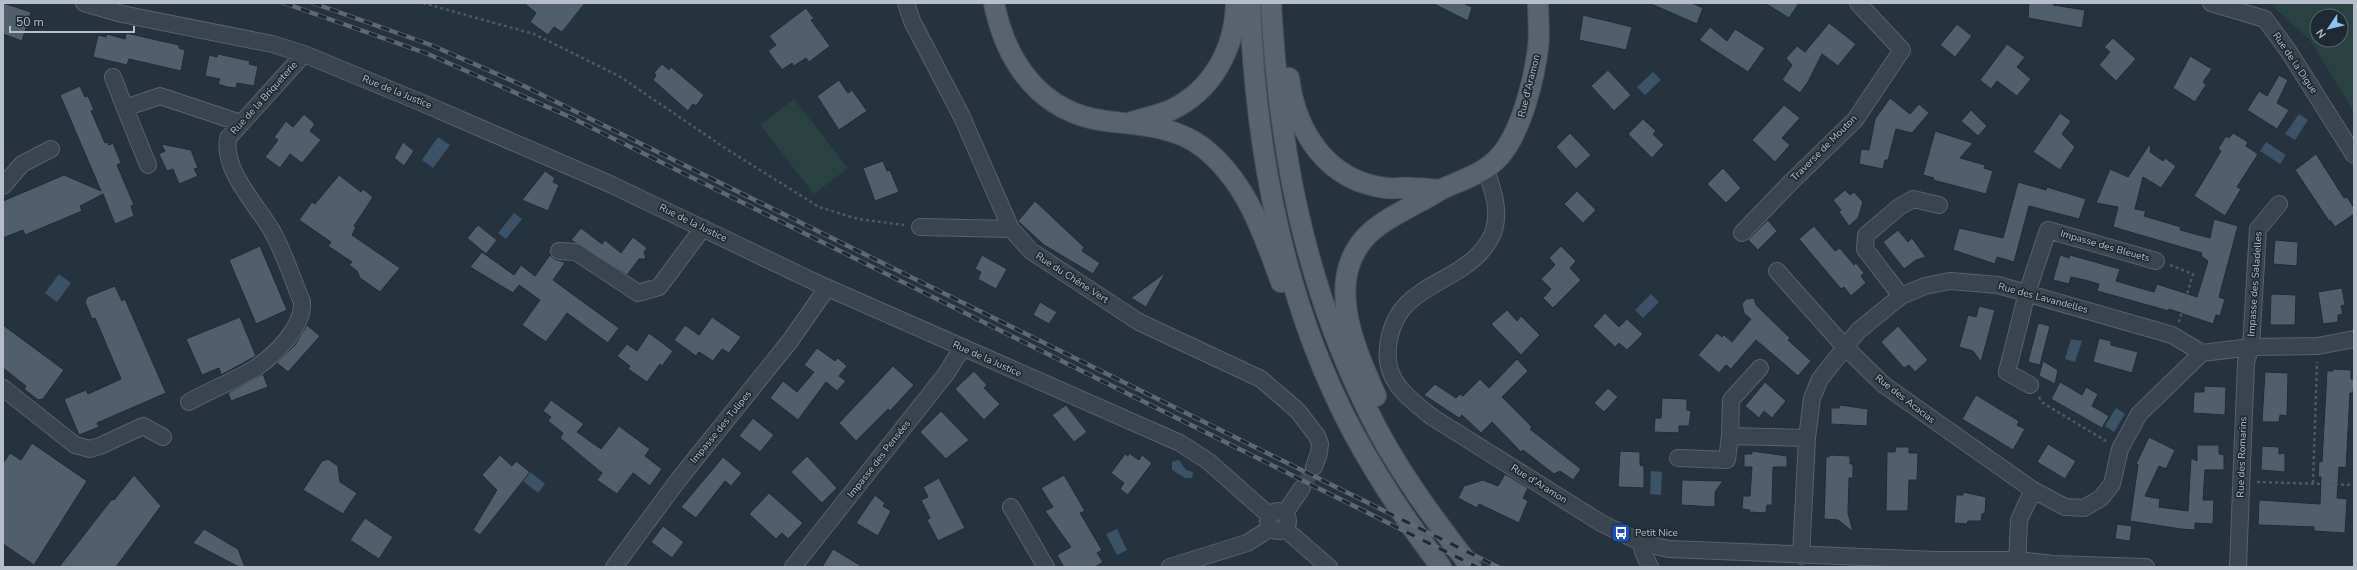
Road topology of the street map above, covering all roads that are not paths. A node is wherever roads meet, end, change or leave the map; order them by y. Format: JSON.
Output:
{"nodes":[{"id":1,"x":84,"y":3,"type":"edge"},
{"id":2,"x":906,"y":3,"type":"edge"},
{"id":3,"x":994,"y":3,"type":"edge"},
{"id":4,"x":1236,"y":3,"type":"edge"},
{"id":5,"x":1250,"y":3,"type":"edge"},
{"id":6,"x":1271,"y":3,"type":"edge"},
{"id":7,"x":1282,"y":3,"type":"edge"},
{"id":8,"x":1538,"y":3,"type":"edge"},
{"id":9,"x":1858,"y":3,"type":"edge"},
{"id":10,"x":2211,"y":3,"type":"edge"},
{"id":11,"x":304,"y":54,"type":"junction"},
{"id":12,"x":113,"y":77,"type":"dead end"},
{"id":13,"x":125,"y":108,"type":"junction"},
{"id":14,"x":1132,"y":122,"type":"junction"},
{"id":15,"x":241,"y":123,"type":"junction"},
{"id":16,"x":51,"y":149,"type":"dead end"},
{"id":17,"x":2354,"y":155,"type":"edge"},
{"id":18,"x":148,"y":165,"type":"dead end"},
{"id":19,"x":1485,"y":168,"type":"junction"},
{"id":20,"x":3,"y":186,"type":"edge"},
{"id":21,"x":1440,"y":190,"type":"junction"},
{"id":22,"x":1939,"y":204,"type":"dead end"},
{"id":23,"x":2279,"y":204,"type":"dead end"},
{"id":24,"x":920,"y":226,"type":"road end"},
{"id":25,"x":703,"y":228,"type":"junction"},
{"id":26,"x":1011,"y":229,"type":"junction"},
{"id":27,"x":1742,"y":232,"type":"dead end"},
{"id":28,"x":558,"y":251,"type":"dead end"},
{"id":29,"x":2156,"y":261,"type":"road end"},
{"id":30,"x":1777,"y":271,"type":"dead end"},
{"id":31,"x":827,"y":288,"type":"junction"},
{"id":32,"x":2027,"y":293,"type":"junction"},
{"id":33,"x":1901,"y":296,"type":"junction"},
{"id":34,"x":2354,"y":339,"type":"edge"},
{"id":35,"x":1314,"y":341,"type":"junction"},
{"id":36,"x":1844,"y":346,"type":"junction"},
{"id":37,"x":2251,"y":347,"type":"junction"},
{"id":38,"x":962,"y":348,"type":"junction"},
{"id":39,"x":2202,"y":353,"type":"junction"},
{"id":40,"x":1760,"y":368,"type":"dead end"},
{"id":41,"x":2030,"y":385,"type":"road end"},
{"id":42,"x":3,"y":388,"type":"edge"},
{"id":43,"x":189,"y":402,"type":"dead end"},
{"id":44,"x":1730,"y":436,"type":"junction"},
{"id":45,"x":164,"y":437,"type":"dead end"},
{"id":46,"x":1807,"y":438,"type":"junction"},
{"id":47,"x":1678,"y":458,"type":"dead end"},
{"id":48,"x":1314,"y":467,"type":"tunnel mouth"},
{"id":49,"x":1302,"y":488,"type":"tunnel mouth"},
{"id":50,"x":2033,"y":490,"type":"junction"},
{"id":51,"x":1417,"y":493,"type":"junction"},
{"id":52,"x":1011,"y":507,"type":"dead end"},
{"id":53,"x":1278,"y":522,"type":"junction"},
{"id":54,"x":1642,"y":543,"type":"junction"},
{"id":55,"x":1801,"y":556,"type":"junction"},
{"id":56,"x":1899,"y":563,"type":"edge"},
{"id":57,"x":2017,"y":563,"type":"edge"},
{"id":58,"x":614,"y":567,"type":"edge"},
{"id":59,"x":793,"y":567,"type":"edge"},
{"id":60,"x":1046,"y":567,"type":"edge"},
{"id":61,"x":1170,"y":567,"type":"edge"},
{"id":62,"x":1329,"y":567,"type":"edge"},
{"id":63,"x":1440,"y":567,"type":"edge"},
{"id":64,"x":1471,"y":567,"type":"edge"},
{"id":65,"x":1650,"y":567,"type":"edge"},
{"id":66,"x":2146,"y":567,"type":"edge"},
{"id":67,"x":2238,"y":567,"type":"edge"}],
"edges":[{"from":1,"to":11,"type":"street","name":"Rue de la Justice"},
{"from":2,"to":26,"type":"street","name":"Rue du Chêne Vert"},
{"from":3,"to":14,"type":"main road"},
{"from":4,"to":14,"type":"main road"},
{"from":5,"to":35,"type":"main road"},
{"from":6,"to":51,"type":"main road"},
{"from":7,"to":21,"type":"main road"},
{"from":8,"to":19,"type":"main road","name":"Rue d'Aramon"},
{"from":9,"to":27,"type":"street","name":"Traverse de Mouton"},
{"from":10,"to":17,"type":"street","name":"Rue de la Digue"},
{"from":11,"to":15,"type":"street","name":"Rue de la Briqueterie"},
{"from":11,"to":25,"type":"street","name":"Rue de la Justice"},
{"from":12,"to":13,"type":"street"},
{"from":13,"to":15,"type":"street"},
{"from":13,"to":18,"type":"street"},
{"from":14,"to":35,"type":"main road"},
{"from":15,"to":43,"type":"street","name":"Rue de la Briqueterie"},
{"from":16,"to":20,"type":"street"},
{"from":19,"to":21,"type":"main road"},
{"from":19,"to":54,"type":"street","name":"Rue d'Aramon"},
{"from":21,"to":51,"type":"main road"},
{"from":22,"to":33,"type":"street"},
{"from":23,"to":37,"type":"street","name":"Impasse des Saladelles"},
{"from":24,"to":26,"type":"street"},
{"from":25,"to":28,"type":"street"},
{"from":25,"to":31,"type":"street","name":"Rue de la Justice"},
{"from":26,"to":48,"type":"street","name":"Rue du Chêne Vert"},
{"from":29,"to":32,"type":"street","name":"Impasse des Bleuets"},
{"from":30,"to":36,"type":"street","name":"Rue des Acacias"},
{"from":31,"to":38,"type":"street","name":"Rue de la Justice"},
{"from":31,"to":58,"type":"street","name":"Impasse des Tulipes"},
{"from":32,"to":33,"type":"street","name":"Rue des Lavandelles"},
{"from":32,"to":39,"type":"street","name":"Rue des Lavandelles"},
{"from":32,"to":41,"type":"street"},
{"from":33,"to":36,"type":"street","name":"Rue des Lavandelles"},
{"from":34,"to":37,"type":"street"},
{"from":35,"to":63,"type":"main road"},
{"from":36,"to":46,"type":"street","name":"Rue des Lavandelles"},
{"from":36,"to":50,"type":"street","name":"Rue des Acacias"},
{"from":37,"to":39,"type":"street"},
{"from":37,"to":67,"type":"street","name":"Rue des Romarins"},
{"from":38,"to":53,"type":"street","name":"Rue de la Justice"},
{"from":38,"to":59,"type":"street","name":"Impasse des Pensées"},
{"from":39,"to":50,"type":"street","name":"Rue des Acacias"},
{"from":40,"to":44,"type":"street"},
{"from":42,"to":45,"type":"street"},
{"from":44,"to":46,"type":"street"},
{"from":44,"to":47,"type":"street"},
{"from":46,"to":55,"type":"street","name":"Rue des Lavandelles"},
{"from":49,"to":53,"type":"street"},
{"from":50,"to":57,"type":"street"},
{"from":51,"to":64,"type":"main road"},
{"from":52,"to":60,"type":"street"},
{"from":53,"to":61,"type":"street"},
{"from":53,"to":62,"type":"street","name":"Rue de la Justice"},
{"from":54,"to":55,"type":"street","name":"Rue d'Aramon"},
{"from":54,"to":65,"type":"street"},
{"from":55,"to":56,"type":"street","name":"Rue d'Aramon"},
{"from":56,"to":57,"type":"street","name":"Rue d'Aramon"},
{"from":57,"to":66,"type":"street","name":"Rue d'Aramon"}]}
